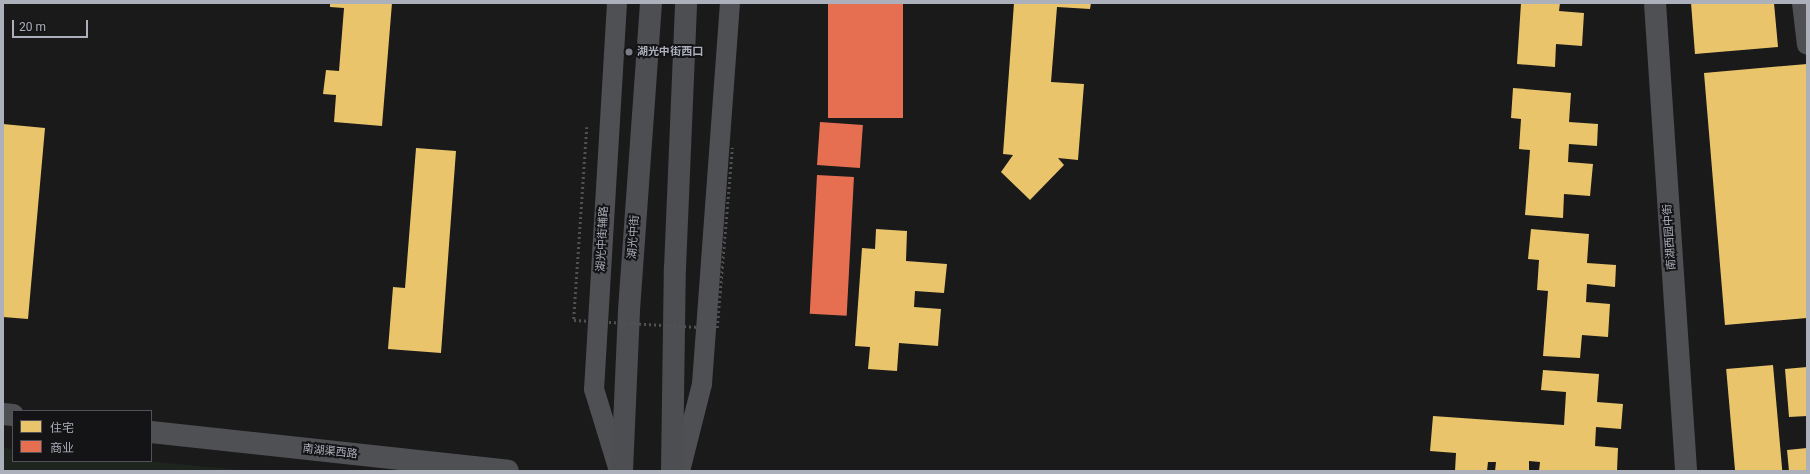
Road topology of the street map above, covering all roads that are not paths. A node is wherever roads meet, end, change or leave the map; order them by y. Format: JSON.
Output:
{"nodes":[{"id":1,"x":617,"y":3,"type":"edge"},
{"id":2,"x":651,"y":3,"type":"edge"},
{"id":3,"x":686,"y":3,"type":"edge"},
{"id":4,"x":730,"y":3,"type":"edge"},
{"id":5,"x":1655,"y":3,"type":"edge"},
{"id":6,"x":1802,"y":3,"type":"edge"},
{"id":7,"x":1807,"y":45,"type":"edge"},
{"id":8,"x":152,"y":432,"type":"edge"},
{"id":9,"x":508,"y":471,"type":"edge"},
{"id":10,"x":620,"y":471,"type":"edge"},
{"id":11,"x":672,"y":471,"type":"edge"},
{"id":12,"x":680,"y":471,"type":"edge"},
{"id":13,"x":1686,"y":471,"type":"edge"}],
"edges":[{"from":1,"to":10,"type":"street","name":"湖光中街辅路"},
{"from":2,"to":10,"type":"main road","name":"湖光中街"},
{"from":3,"to":11,"type":"main road"},
{"from":4,"to":12,"type":"street"},
{"from":5,"to":13,"type":"street","name":"南湖西园中街"},
{"from":6,"to":7,"type":"street"},
{"from":8,"to":9,"type":"street","name":"南湖渠西路"}]}
